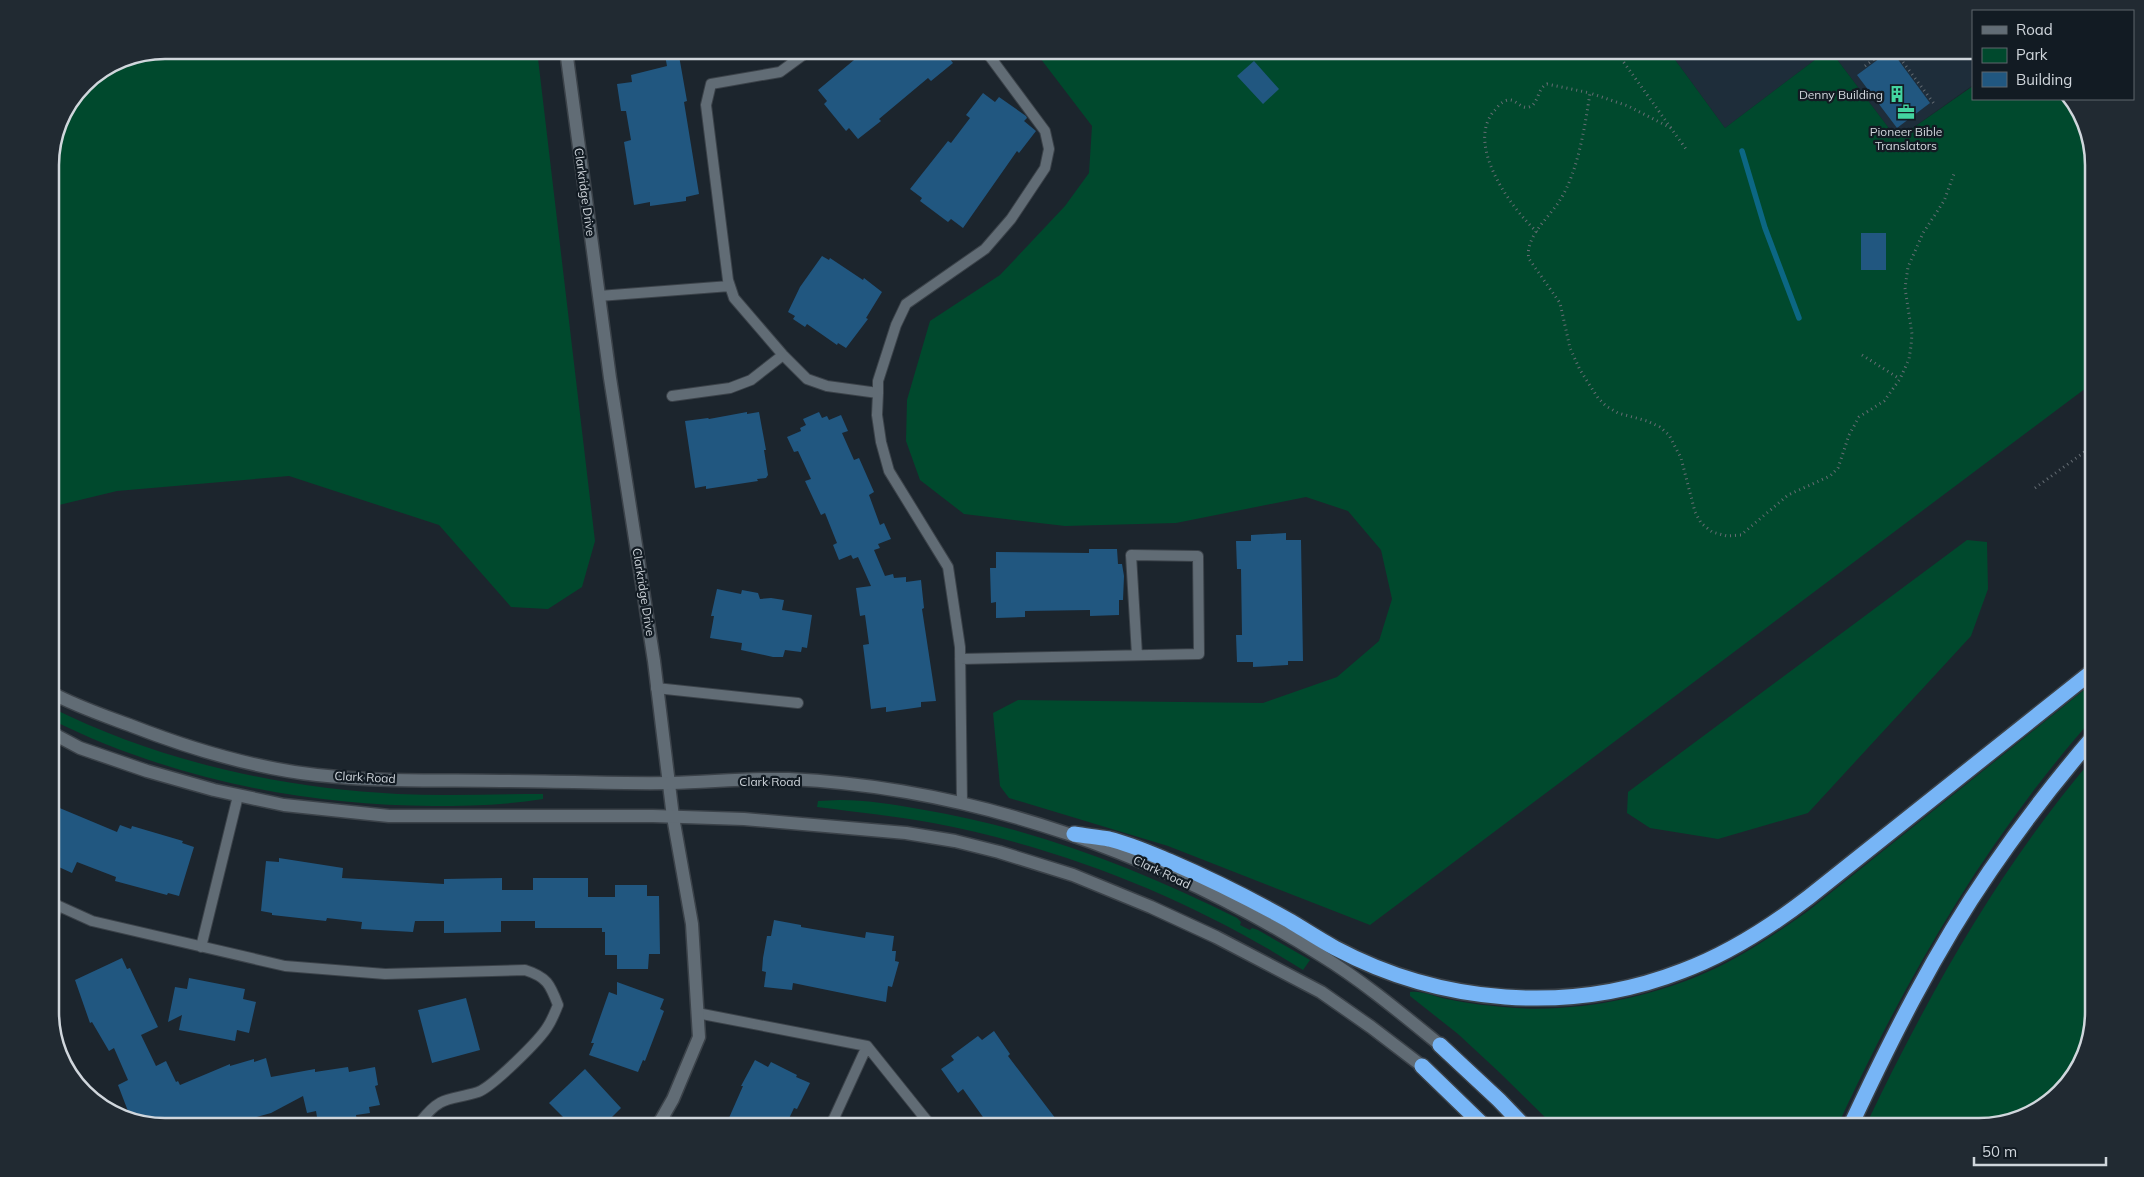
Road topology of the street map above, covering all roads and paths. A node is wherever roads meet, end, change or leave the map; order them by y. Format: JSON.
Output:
{"nodes":[{"id":1,"x":567,"y":59,"type":"edge"},
{"id":2,"x":798,"y":59,"type":"edge"},
{"id":3,"x":992,"y":59,"type":"edge"},
{"id":4,"x":1621,"y":59,"type":"edge"},
{"id":5,"x":1875,"y":59,"type":"edge"},
{"id":6,"x":1900,"y":59,"type":"edge"},
{"id":7,"x":1865,"y":66,"type":"dead end"},
{"id":8,"x":1590,"y":93,"type":"junction"},
{"id":9,"x":1935,"y":105,"type":"dead end"},
{"id":10,"x":1671,"y":128,"type":"junction"},
{"id":11,"x":1686,"y":149,"type":"dead end"},
{"id":12,"x":1955,"y":172,"type":"dead end"},
{"id":13,"x":1536,"y":232,"type":"junction"},
{"id":14,"x":730,"y":286,"type":"junction"},
{"id":15,"x":599,"y":296,"type":"junction"},
{"id":16,"x":783,"y":355,"type":"junction"},
{"id":17,"x":1862,"y":355,"type":"dead end"},
{"id":18,"x":1900,"y":379,"type":"junction"},
{"id":19,"x":878,"y":392,"type":"junction"},
{"id":20,"x":672,"y":396,"type":"dead end"},
{"id":21,"x":2085,"y":452,"type":"edge"},
{"id":22,"x":2035,"y":488,"type":"dead end"},
{"id":23,"x":1137,"y":656,"type":"junction"},
{"id":24,"x":960,"y":659,"type":"junction"},
{"id":25,"x":2085,"y":678,"type":"edge"},
{"id":26,"x":656,"y":688,"type":"junction"},
{"id":27,"x":59,"y":696,"type":"edge"},
{"id":28,"x":798,"y":703,"type":"dead end"},
{"id":29,"x":59,"y":737,"type":"edge"},
{"id":30,"x":2085,"y":747,"type":"edge"},
{"id":31,"x":668,"y":783,"type":"junction"},
{"id":32,"x":238,"y":796,"type":"junction"},
{"id":33,"x":962,"y":804,"type":"junction"},
{"id":34,"x":673,"y":817,"type":"junction"},
{"id":35,"x":1074,"y":834,"type":"junction"},
{"id":36,"x":59,"y":906,"type":"edge"},
{"id":37,"x":202,"y":946,"type":"junction"},
{"id":38,"x":697,"y":1013,"type":"junction"},
{"id":39,"x":1440,"y":1045,"type":"joint"},
{"id":40,"x":868,"y":1046,"type":"junction"},
{"id":41,"x":1422,"y":1066,"type":"joint"},
{"id":42,"x":423,"y":1118,"type":"edge"},
{"id":43,"x":662,"y":1118,"type":"edge"},
{"id":44,"x":834,"y":1118,"type":"edge"},
{"id":45,"x":925,"y":1118,"type":"edge"},
{"id":46,"x":1476,"y":1118,"type":"edge"},
{"id":47,"x":1516,"y":1118,"type":"edge"},
{"id":48,"x":1854,"y":1118,"type":"edge"}],
"edges":[{"from":1,"to":15,"type":"main road","name":"Clarkridge Drive"},
{"from":2,"to":14,"type":"lane"},
{"from":3,"to":19,"type":"lane"},
{"from":4,"to":10,"type":"path"},
{"from":5,"to":7,"type":"path"},
{"from":6,"to":9,"type":"path"},
{"from":8,"to":10,"type":"path"},
{"from":8,"to":13,"type":"path"},
{"from":8,"to":13,"type":"path"},
{"from":10,"to":11,"type":"path"},
{"from":12,"to":18,"type":"path"},
{"from":13,"to":18,"type":"path"},
{"from":14,"to":15,"type":"lane"},
{"from":14,"to":16,"type":"lane"},
{"from":15,"to":26,"type":"main road","name":"Clarkridge Drive"},
{"from":16,"to":19,"type":"lane"},
{"from":16,"to":20,"type":"lane"},
{"from":17,"to":18,"type":"path"},
{"from":19,"to":24,"type":"lane"},
{"from":21,"to":22,"type":"path"},
{"from":23,"to":23,"type":"lane"},
{"from":23,"to":24,"type":"lane"},
{"from":24,"to":33,"type":"lane"},
{"from":25,"to":35,"type":"highway"},
{"from":26,"to":28,"type":"lane"},
{"from":26,"to":31,"type":"main road","name":"Clarkridge Drive"},
{"from":27,"to":31,"type":"main road","name":"Clark Road"},
{"from":29,"to":32,"type":"main road"},
{"from":30,"to":48,"type":"highway"},
{"from":31,"to":33,"type":"main road","name":"Clark Road"},
{"from":31,"to":34,"type":"main road","name":"Clarkridge Drive"},
{"from":32,"to":34,"type":"main road"},
{"from":32,"to":37,"type":"lane"},
{"from":33,"to":35,"type":"main road","name":"Clark Road"},
{"from":34,"to":38,"type":"main road","name":"Clarkridge Drive"},
{"from":34,"to":41,"type":"main road"},
{"from":35,"to":39,"type":"main road","name":"Clark Road"},
{"from":36,"to":37,"type":"lane"},
{"from":37,"to":42,"type":"lane"},
{"from":38,"to":40,"type":"lane"},
{"from":38,"to":43,"type":"main road","name":"Clarkridge Drive"},
{"from":39,"to":47,"type":"highway"},
{"from":40,"to":44,"type":"lane"},
{"from":40,"to":45,"type":"lane"},
{"from":41,"to":46,"type":"highway"}]}
